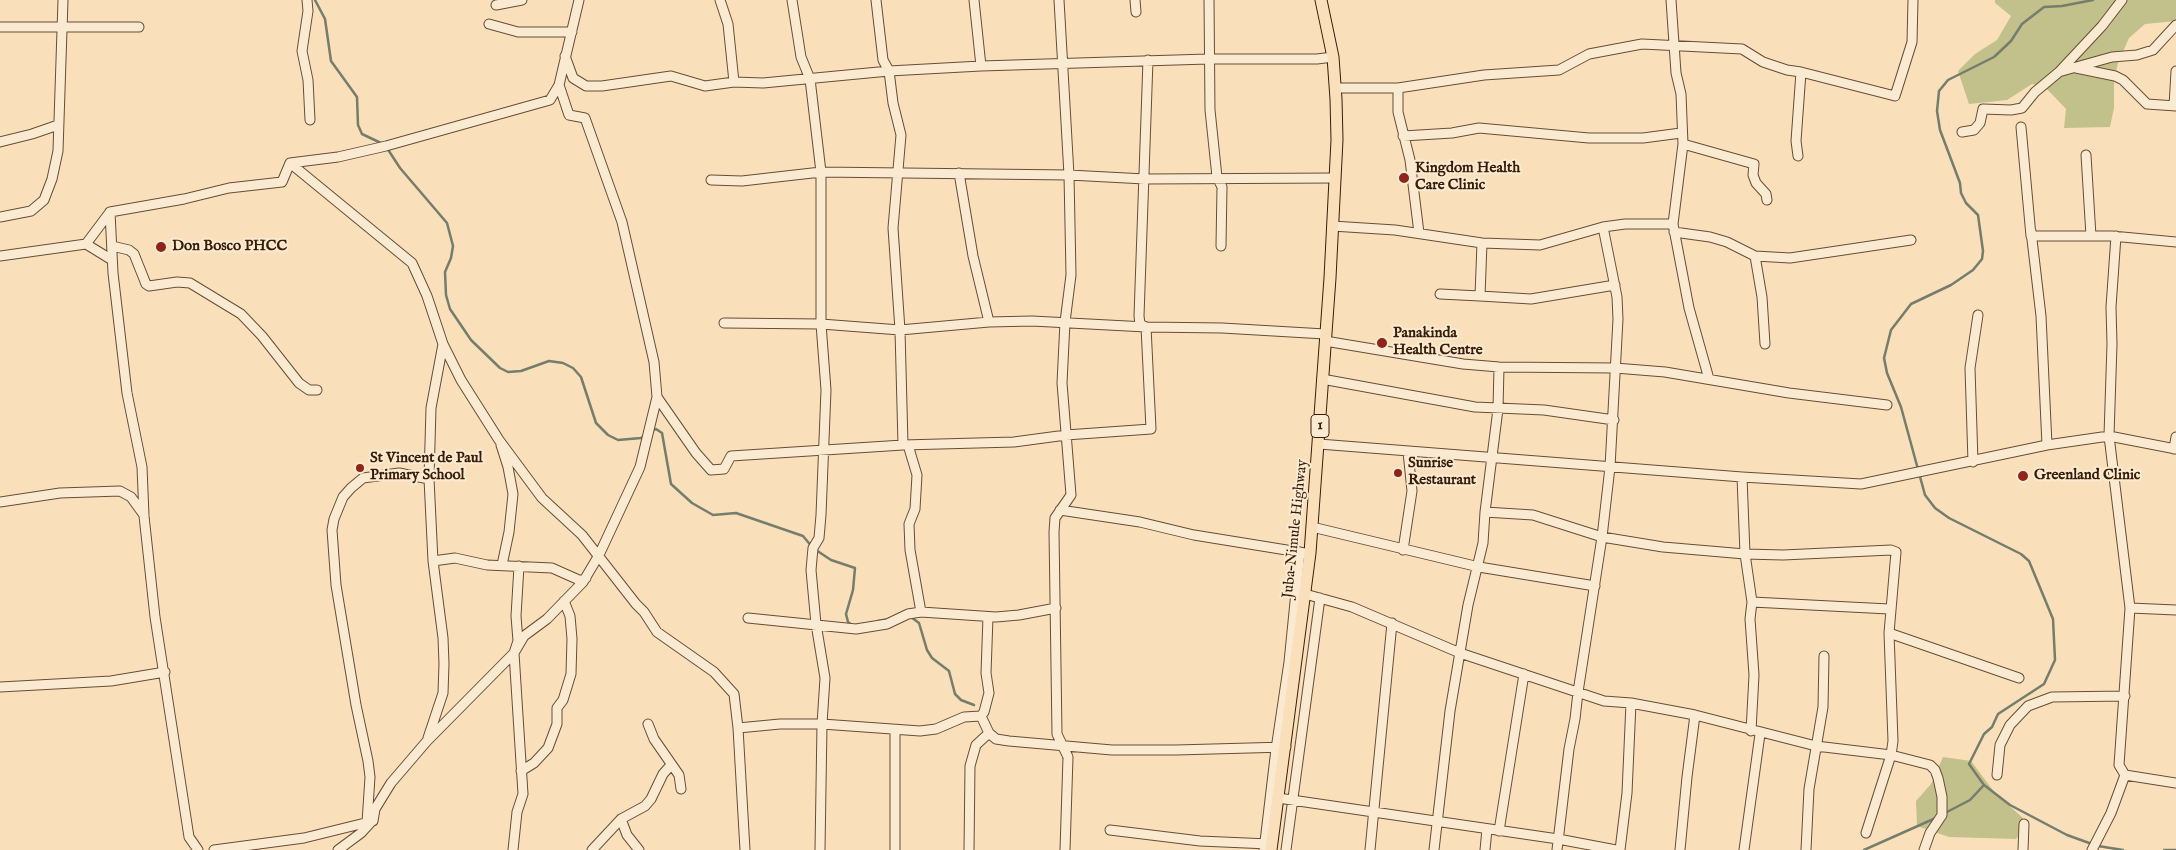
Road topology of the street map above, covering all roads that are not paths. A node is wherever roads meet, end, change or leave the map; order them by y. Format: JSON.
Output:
{"nodes":[{"id":1,"x":63,"y":0,"type":"edge"},
{"id":2,"x":307,"y":0,"type":"edge"},
{"id":3,"x":522,"y":0,"type":"edge"},
{"id":4,"x":720,"y":0,"type":"edge"},
{"id":5,"x":792,"y":0,"type":"edge"},
{"id":6,"x":876,"y":0,"type":"edge"},
{"id":7,"x":974,"y":0,"type":"edge"},
{"id":8,"x":1059,"y":0,"type":"edge"},
{"id":9,"x":1135,"y":0,"type":"edge"},
{"id":10,"x":1208,"y":0,"type":"edge"},
{"id":11,"x":1321,"y":0,"type":"edge"},
{"id":12,"x":1670,"y":0,"type":"edge"},
{"id":13,"x":1913,"y":0,"type":"edge"},
{"id":14,"x":2122,"y":0,"type":"edge"},
{"id":15,"x":578,"y":1,"type":"edge"},
{"id":16,"x":496,"y":5,"type":"dead end"},
{"id":17,"x":1136,"y":12,"type":"dead end"},
{"id":18,"x":489,"y":24,"type":"dead end"},
{"id":19,"x":64,"y":26,"type":"junction"},
{"id":20,"x":2176,"y":26,"type":"edge"},
{"id":21,"x":0,"y":28,"type":"edge"},
{"id":22,"x":139,"y":28,"type":"dead end"},
{"id":23,"x":572,"y":32,"type":"junction"},
{"id":24,"x":1674,"y":46,"type":"junction"},
{"id":25,"x":565,"y":56,"type":"junction"},
{"id":26,"x":1333,"y":56,"type":"junction"},
{"id":27,"x":1208,"y":59,"type":"junction"},
{"id":28,"x":1148,"y":60,"type":"junction"},
{"id":29,"x":1064,"y":63,"type":"junction"},
{"id":30,"x":980,"y":66,"type":"junction"},
{"id":31,"x":2072,"y":67,"type":"junction"},
{"id":32,"x":889,"y":71,"type":"junction"},
{"id":33,"x":2176,"y":71,"type":"edge"},
{"id":34,"x":1801,"y":72,"type":"junction"},
{"id":35,"x":2059,"y":72,"type":"junction"},
{"id":36,"x":810,"y":79,"type":"junction"},
{"id":37,"x":734,"y":82,"type":"junction"},
{"id":38,"x":559,"y":85,"type":"junction"},
{"id":39,"x":1335,"y":88,"type":"junction"},
{"id":40,"x":1398,"y":88,"type":"junction"},
{"id":41,"x":2175,"y":106,"type":"edge"},
{"id":42,"x":310,"y":120,"type":"dead end"},
{"id":43,"x":58,"y":125,"type":"junction"},
{"id":44,"x":2020,"y":127,"type":"dead end"},
{"id":45,"x":1962,"y":132,"type":"dead end"},
{"id":46,"x":1681,"y":133,"type":"junction"},
{"id":47,"x":1403,"y":136,"type":"junction"},
{"id":48,"x":0,"y":142,"type":"edge"},
{"id":49,"x":1683,"y":144,"type":"junction"},
{"id":50,"x":2086,"y":155,"type":"dead end"},
{"id":51,"x":1798,"y":156,"type":"dead end"},
{"id":52,"x":290,"y":163,"type":"junction"},
{"id":53,"x":821,"y":172,"type":"junction"},
{"id":54,"x":897,"y":173,"type":"junction"},
{"id":55,"x":958,"y":173,"type":"junction"},
{"id":56,"x":1069,"y":175,"type":"junction"},
{"id":57,"x":1216,"y":177,"type":"junction"},
{"id":58,"x":1334,"y":178,"type":"junction"},
{"id":59,"x":1145,"y":179,"type":"junction"},
{"id":60,"x":711,"y":180,"type":"dead end"},
{"id":61,"x":2030,"y":197,"type":"dead end"},
{"id":62,"x":1767,"y":200,"type":"dead end"},
{"id":63,"x":110,"y":212,"type":"junction"},
{"id":64,"x":0,"y":217,"type":"edge"},
{"id":65,"x":1332,"y":226,"type":"junction"},
{"id":66,"x":1603,"y":227,"type":"junction"},
{"id":67,"x":1673,"y":228,"type":"junction"},
{"id":68,"x":1419,"y":233,"type":"junction"},
{"id":69,"x":2031,"y":236,"type":"junction"},
{"id":70,"x":2091,"y":236,"type":"junction"},
{"id":71,"x":2116,"y":236,"type":"junction"},
{"id":72,"x":1911,"y":240,"type":"dead end"},
{"id":73,"x":2176,"y":242,"type":"edge"},
{"id":74,"x":1482,"y":243,"type":"junction"},
{"id":75,"x":86,"y":244,"type":"junction"},
{"id":76,"x":112,"y":246,"type":"junction"},
{"id":77,"x":1221,"y":246,"type":"dead end"},
{"id":78,"x":0,"y":256,"type":"edge"},
{"id":79,"x":1755,"y":256,"type":"junction"},
{"id":80,"x":112,"y":260,"type":"junction"},
{"id":81,"x":1615,"y":285,"type":"junction"},
{"id":82,"x":1440,"y":294,"type":"dead end"},
{"id":83,"x":1480,"y":296,"type":"junction"},
{"id":84,"x":1978,"y":315,"type":"dead end"},
{"id":85,"x":989,"y":322,"type":"junction"},
{"id":86,"x":1065,"y":322,"type":"junction"},
{"id":87,"x":724,"y":323,"type":"dead end"},
{"id":88,"x":822,"y":324,"type":"junction"},
{"id":89,"x":1146,"y":328,"type":"junction"},
{"id":90,"x":900,"y":330,"type":"junction"},
{"id":91,"x":1325,"y":337,"type":"junction"},
{"id":92,"x":443,"y":344,"type":"junction"},
{"id":93,"x":1765,"y":344,"type":"dead end"},
{"id":94,"x":1499,"y":367,"type":"junction"},
{"id":95,"x":1615,"y":368,"type":"junction"},
{"id":96,"x":1322,"y":379,"type":"junction"},
{"id":97,"x":1709,"y":379,"type":"junction"},
{"id":98,"x":317,"y":390,"type":"dead end"},
{"id":99,"x":657,"y":397,"type":"junction"},
{"id":100,"x":1887,"y":405,"type":"dead end"},
{"id":101,"x":1498,"y":409,"type":"junction"},
{"id":102,"x":1614,"y":420,"type":"junction"},
{"id":103,"x":1066,"y":435,"type":"junction"},
{"id":104,"x":2109,"y":436,"type":"junction"},
{"id":105,"x":2176,"y":437,"type":"edge"},
{"id":106,"x":499,"y":440,"type":"junction"},
{"id":107,"x":1319,"y":444,"type":"junction"},
{"id":108,"x":906,"y":445,"type":"junction"},
{"id":109,"x":2047,"y":445,"type":"junction"},
{"id":110,"x":2175,"y":449,"type":"edge"},
{"id":111,"x":823,"y":451,"type":"junction"},
{"id":112,"x":1408,"y":452,"type":"junction"},
{"id":113,"x":1492,"y":457,"type":"junction"},
{"id":114,"x":1973,"y":462,"type":"junction"},
{"id":115,"x":1610,"y":467,"type":"junction"},
{"id":116,"x":1742,"y":477,"type":"junction"},
{"id":117,"x":429,"y":480,"type":"junction"},
{"id":118,"x":0,"y":502,"type":"edge"},
{"id":119,"x":1060,"y":510,"type":"junction"},
{"id":120,"x":1485,"y":512,"type":"junction"},
{"id":121,"x":144,"y":516,"type":"junction"},
{"id":122,"x":1312,"y":527,"type":"junction"},
{"id":123,"x":1602,"y":537,"type":"junction"},
{"id":124,"x":1404,"y":550,"type":"junction"},
{"id":125,"x":1305,"y":553,"type":"junction"},
{"id":126,"x":1745,"y":554,"type":"junction"},
{"id":127,"x":600,"y":555,"type":"junction"},
{"id":128,"x":433,"y":561,"type":"junction"},
{"id":129,"x":502,"y":565,"type":"junction"},
{"id":130,"x":519,"y":566,"type":"junction"},
{"id":131,"x":1479,"y":566,"type":"junction"},
{"id":132,"x":586,"y":578,"type":"junction"},
{"id":133,"x":1595,"y":586,"type":"junction"},
{"id":134,"x":1304,"y":594,"type":"junction"},
{"id":135,"x":1320,"y":598,"type":"junction"},
{"id":136,"x":564,"y":601,"type":"junction"},
{"id":137,"x":1752,"y":602,"type":"junction"},
{"id":138,"x":1056,"y":608,"type":"junction"},
{"id":139,"x":2130,"y":608,"type":"junction"},
{"id":140,"x":1889,"y":609,"type":"junction"},
{"id":141,"x":2176,"y":610,"type":"edge"},
{"id":142,"x":921,"y":612,"type":"junction"},
{"id":143,"x":988,"y":617,"type":"junction"},
{"id":144,"x":748,"y":618,"type":"dead end"},
{"id":145,"x":1392,"y":623,"type":"junction"},
{"id":146,"x":816,"y":624,"type":"junction"},
{"id":147,"x":1889,"y":633,"type":"junction"},
{"id":148,"x":514,"y":653,"type":"junction"},
{"id":149,"x":1460,"y":653,"type":"junction"},
{"id":150,"x":1824,"y":656,"type":"dead end"},
{"id":151,"x":165,"y":672,"type":"junction"},
{"id":152,"x":1524,"y":674,"type":"junction"},
{"id":153,"x":2019,"y":678,"type":"dead end"},
{"id":154,"x":0,"y":687,"type":"edge"},
{"id":155,"x":1578,"y":692,"type":"junction"},
{"id":156,"x":2125,"y":696,"type":"junction"},
{"id":157,"x":1632,"y":703,"type":"junction"},
{"id":158,"x":1695,"y":715,"type":"junction"},
{"id":159,"x":980,"y":716,"type":"junction"},
{"id":160,"x":648,"y":724,"type":"dead end"},
{"id":161,"x":822,"y":724,"type":"junction"},
{"id":162,"x":738,"y":728,"type":"junction"},
{"id":163,"x":895,"y":730,"type":"junction"},
{"id":164,"x":1756,"y":732,"type":"junction"},
{"id":165,"x":989,"y":733,"type":"junction"},
{"id":166,"x":427,"y":741,"type":"junction"},
{"id":167,"x":1064,"y":746,"type":"junction"},
{"id":168,"x":1816,"y":746,"type":"junction"},
{"id":169,"x":1281,"y":748,"type":"junction"},
{"id":170,"x":1891,"y":755,"type":"junction"},
{"id":171,"x":671,"y":765,"type":"junction"},
{"id":172,"x":521,"y":771,"type":"junction"},
{"id":173,"x":1997,"y":775,"type":"dead end"},
{"id":174,"x":2125,"y":775,"type":"junction"},
{"id":175,"x":2176,"y":783,"type":"edge"},
{"id":176,"x":681,"y":789,"type":"dead end"},
{"id":177,"x":1278,"y":798,"type":"junction"},
{"id":178,"x":1292,"y":801,"type":"junction"},
{"id":179,"x":1374,"y":812,"type":"junction"},
{"id":180,"x":621,"y":819,"type":"junction"},
{"id":181,"x":370,"y":821,"type":"junction"},
{"id":182,"x":1439,"y":821,"type":"junction"},
{"id":183,"x":2024,"y":824,"type":"dead end"},
{"id":184,"x":1487,"y":829,"type":"junction"},
{"id":185,"x":1110,"y":830,"type":"dead end"},
{"id":186,"x":1499,"y":831,"type":"junction"},
{"id":187,"x":1866,"y":833,"type":"dead end"},
{"id":188,"x":1558,"y":839,"type":"junction"},
{"id":189,"x":1268,"y":847,"type":"edge"},
{"id":190,"x":198,"y":850,"type":"edge"},
{"id":191,"x":214,"y":850,"type":"edge"},
{"id":192,"x":338,"y":850,"type":"edge"},
{"id":193,"x":513,"y":850,"type":"edge"},
{"id":194,"x":592,"y":850,"type":"edge"},
{"id":195,"x":639,"y":850,"type":"edge"},
{"id":196,"x":745,"y":850,"type":"edge"},
{"id":197,"x":820,"y":850,"type":"edge"},
{"id":198,"x":895,"y":850,"type":"edge"},
{"id":199,"x":969,"y":850,"type":"edge"},
{"id":200,"x":1065,"y":850,"type":"edge"},
{"id":201,"x":1286,"y":850,"type":"edge"},
{"id":202,"x":1370,"y":850,"type":"edge"},
{"id":203,"x":1434,"y":850,"type":"edge"},
{"id":204,"x":1485,"y":850,"type":"edge"},
{"id":205,"x":1557,"y":850,"type":"edge"},
{"id":206,"x":1616,"y":850,"type":"edge"},
{"id":207,"x":1620,"y":850,"type":"edge"},
{"id":208,"x":1680,"y":850,"type":"edge"},
{"id":209,"x":1744,"y":850,"type":"edge"},
{"id":210,"x":1806,"y":850,"type":"edge"},
{"id":211,"x":1924,"y":850,"type":"edge"},
{"id":212,"x":2023,"y":850,"type":"edge"},
{"id":213,"x":2092,"y":850,"type":"edge"}],
"edges":[{"from":1,"to":19,"type":"street"},
{"from":2,"to":42,"type":"street"},
{"from":3,"to":16,"type":"street"},
{"from":4,"to":37,"type":"street"},
{"from":5,"to":36,"type":"street"},
{"from":6,"to":32,"type":"street"},
{"from":7,"to":30,"type":"street"},
{"from":8,"to":29,"type":"street"},
{"from":9,"to":17,"type":"street"},
{"from":10,"to":27,"type":"street"},
{"from":11,"to":26,"type":"main road","name":"Juba–Nimule Highway","number":"1"},
{"from":12,"to":24,"type":"street"},
{"from":13,"to":34,"type":"street"},
{"from":14,"to":35,"type":"street"},
{"from":15,"to":23,"type":"street"},
{"from":18,"to":23,"type":"street"},
{"from":19,"to":21,"type":"street"},
{"from":19,"to":22,"type":"street"},
{"from":19,"to":43,"type":"street"},
{"from":20,"to":31,"type":"street"},
{"from":23,"to":25,"type":"street"},
{"from":24,"to":34,"type":"street"},
{"from":24,"to":40,"type":"street"},
{"from":24,"to":46,"type":"street"},
{"from":25,"to":37,"type":"street"},
{"from":25,"to":38,"type":"street"},
{"from":26,"to":27,"type":"street"},
{"from":26,"to":39,"type":"main road","name":"Juba–Nimule Highway","number":"1"},
{"from":27,"to":28,"type":"street"},
{"from":27,"to":57,"type":"street"},
{"from":28,"to":29,"type":"street"},
{"from":28,"to":59,"type":"street"},
{"from":29,"to":30,"type":"street"},
{"from":29,"to":56,"type":"street"},
{"from":30,"to":32,"type":"street"},
{"from":31,"to":35,"type":"street"},
{"from":31,"to":41,"type":"street"},
{"from":32,"to":36,"type":"street"},
{"from":32,"to":54,"type":"street"},
{"from":33,"to":41,"type":"street"},
{"from":34,"to":51,"type":"street"},
{"from":35,"to":45,"type":"street"},
{"from":36,"to":37,"type":"street"},
{"from":36,"to":53,"type":"street"},
{"from":38,"to":52,"type":"street"},
{"from":38,"to":99,"type":"street"},
{"from":39,"to":40,"type":"street"},
{"from":39,"to":58,"type":"main road","name":"Juba–Nimule Highway","number":"1"},
{"from":40,"to":47,"type":"street"},
{"from":43,"to":48,"type":"street"},
{"from":43,"to":64,"type":"street"},
{"from":44,"to":69,"type":"street"},
{"from":46,"to":47,"type":"street"},
{"from":46,"to":49,"type":"street"},
{"from":47,"to":68,"type":"street"},
{"from":49,"to":62,"type":"street"},
{"from":49,"to":67,"type":"street"},
{"from":50,"to":70,"type":"street"},
{"from":52,"to":63,"type":"street"},
{"from":52,"to":92,"type":"street"},
{"from":53,"to":54,"type":"street"},
{"from":53,"to":60,"type":"street"},
{"from":53,"to":88,"type":"street"},
{"from":54,"to":55,"type":"street"},
{"from":54,"to":90,"type":"street"},
{"from":55,"to":56,"type":"street"},
{"from":55,"to":85,"type":"street"},
{"from":56,"to":59,"type":"street"},
{"from":56,"to":86,"type":"street"},
{"from":57,"to":58,"type":"street"},
{"from":57,"to":59,"type":"street"},
{"from":57,"to":77,"type":"street"},
{"from":58,"to":65,"type":"main road","name":"Juba–Nimule Highway","number":"1"},
{"from":59,"to":89,"type":"street"},
{"from":61,"to":69,"type":"street"},
{"from":63,"to":75,"type":"street"},
{"from":63,"to":76,"type":"street"},
{"from":65,"to":68,"type":"street"},
{"from":65,"to":91,"type":"main road","name":"Juba–Nimule Highway","number":"1"},
{"from":66,"to":67,"type":"street"},
{"from":66,"to":74,"type":"street"},
{"from":66,"to":81,"type":"street"},
{"from":67,"to":79,"type":"street"},
{"from":67,"to":97,"type":"street"},
{"from":68,"to":74,"type":"street"},
{"from":69,"to":70,"type":"street"},
{"from":69,"to":109,"type":"street"},
{"from":70,"to":71,"type":"street"},
{"from":71,"to":73,"type":"street"},
{"from":71,"to":104,"type":"street"},
{"from":72,"to":79,"type":"street"},
{"from":74,"to":83,"type":"street"},
{"from":75,"to":78,"type":"street"},
{"from":75,"to":80,"type":"street"},
{"from":76,"to":80,"type":"street"},
{"from":76,"to":98,"type":"street"},
{"from":79,"to":93,"type":"street"},
{"from":80,"to":121,"type":"street"},
{"from":81,"to":83,"type":"street"},
{"from":81,"to":95,"type":"street"},
{"from":82,"to":83,"type":"street"},
{"from":84,"to":114,"type":"street"},
{"from":85,"to":86,"type":"street"},
{"from":85,"to":90,"type":"street"},
{"from":86,"to":89,"type":"street"},
{"from":86,"to":103,"type":"street"},
{"from":87,"to":88,"type":"street"},
{"from":88,"to":90,"type":"street"},
{"from":88,"to":111,"type":"street"},
{"from":89,"to":91,"type":"street"},
{"from":89,"to":103,"type":"street"},
{"from":90,"to":108,"type":"street"},
{"from":91,"to":94,"type":"street"},
{"from":91,"to":96,"type":"main road","name":"Juba–Nimule Highway","number":"1"},
{"from":92,"to":106,"type":"street"},
{"from":92,"to":117,"type":"street"},
{"from":94,"to":95,"type":"street"},
{"from":94,"to":101,"type":"street"},
{"from":95,"to":97,"type":"street"},
{"from":95,"to":102,"type":"street"},
{"from":96,"to":101,"type":"street"},
{"from":96,"to":107,"type":"main road","name":"Juba–Nimule Highway","number":"1"},
{"from":97,"to":100,"type":"street"},
{"from":99,"to":111,"type":"street"},
{"from":99,"to":127,"type":"street"},
{"from":101,"to":102,"type":"street"},
{"from":101,"to":113,"type":"street"},
{"from":102,"to":115,"type":"street"},
{"from":103,"to":108,"type":"street"},
{"from":103,"to":119,"type":"street"},
{"from":104,"to":109,"type":"street"},
{"from":104,"to":110,"type":"street"},
{"from":104,"to":139,"type":"street"},
{"from":105,"to":110,"type":"street"},
{"from":106,"to":127,"type":"street"},
{"from":106,"to":129,"type":"street"},
{"from":107,"to":112,"type":"street"},
{"from":107,"to":122,"type":"main road","name":"Juba–Nimule Highway","number":"1"},
{"from":108,"to":111,"type":"street"},
{"from":108,"to":142,"type":"street"},
{"from":109,"to":114,"type":"street"},
{"from":111,"to":146,"type":"street"},
{"from":112,"to":113,"type":"street"},
{"from":112,"to":124,"type":"street"},
{"from":113,"to":115,"type":"street"},
{"from":113,"to":120,"type":"street"},
{"from":114,"to":116,"type":"street"},
{"from":115,"to":116,"type":"street"},
{"from":115,"to":123,"type":"street"},
{"from":116,"to":126,"type":"street"},
{"from":117,"to":128,"type":"street"},
{"from":117,"to":181,"type":"street"},
{"from":118,"to":121,"type":"street"},
{"from":119,"to":125,"type":"street"},
{"from":119,"to":138,"type":"street"},
{"from":120,"to":123,"type":"street"},
{"from":120,"to":131,"type":"street"},
{"from":121,"to":151,"type":"street"},
{"from":122,"to":124,"type":"street"},
{"from":122,"to":125,"type":"main road","name":"Juba–Nimule Highway","number":"1"},
{"from":123,"to":126,"type":"street"},
{"from":123,"to":133,"type":"street"},
{"from":124,"to":131,"type":"street"},
{"from":125,"to":134,"type":"main road","name":"Juba–Nimule Highway","number":"1"},
{"from":125,"to":169,"type":"street"},
{"from":126,"to":137,"type":"street"},
{"from":126,"to":140,"type":"street"},
{"from":127,"to":132,"type":"street"},
{"from":127,"to":162,"type":"street"},
{"from":128,"to":129,"type":"street"},
{"from":128,"to":166,"type":"street"},
{"from":129,"to":130,"type":"street"},
{"from":130,"to":132,"type":"street"},
{"from":130,"to":148,"type":"street"},
{"from":131,"to":133,"type":"street"},
{"from":131,"to":149,"type":"street"},
{"from":132,"to":136,"type":"street"},
{"from":133,"to":155,"type":"street"},
{"from":134,"to":135,"type":"street"},
{"from":134,"to":169,"type":"main road","name":"Juba–Nimule Highway","number":"1"},
{"from":135,"to":145,"type":"street"},
{"from":135,"to":178,"type":"street"},
{"from":136,"to":148,"type":"street"},
{"from":136,"to":172,"type":"street"},
{"from":137,"to":140,"type":"street"},
{"from":137,"to":164,"type":"street"},
{"from":138,"to":143,"type":"street"},
{"from":138,"to":167,"type":"street"},
{"from":139,"to":141,"type":"street"},
{"from":139,"to":156,"type":"street"},
{"from":140,"to":147,"type":"street"},
{"from":142,"to":143,"type":"street"},
{"from":142,"to":146,"type":"street"},
{"from":143,"to":159,"type":"street"},
{"from":144,"to":146,"type":"street"},
{"from":145,"to":149,"type":"street"},
{"from":145,"to":179,"type":"street"},
{"from":146,"to":161,"type":"street"},
{"from":147,"to":153,"type":"street"},
{"from":147,"to":170,"type":"street"},
{"from":148,"to":166,"type":"street"},
{"from":148,"to":172,"type":"street"},
{"from":149,"to":152,"type":"street"},
{"from":149,"to":182,"type":"street"},
{"from":150,"to":168,"type":"street"},
{"from":151,"to":154,"type":"street"},
{"from":151,"to":190,"type":"street"},
{"from":152,"to":155,"type":"street"},
{"from":152,"to":186,"type":"street"},
{"from":155,"to":157,"type":"street"},
{"from":155,"to":188,"type":"street"},
{"from":156,"to":173,"type":"street"},
{"from":156,"to":174,"type":"street"},
{"from":157,"to":158,"type":"street"},
{"from":157,"to":207,"type":"street"},
{"from":158,"to":164,"type":"street"},
{"from":158,"to":208,"type":"street"},
{"from":159,"to":163,"type":"street"},
{"from":159,"to":165,"type":"street"},
{"from":160,"to":171,"type":"street"},
{"from":161,"to":162,"type":"street"},
{"from":161,"to":163,"type":"street"},
{"from":161,"to":197,"type":"street"},
{"from":162,"to":196,"type":"street"},
{"from":163,"to":198,"type":"street"},
{"from":164,"to":168,"type":"street"},
{"from":164,"to":209,"type":"street"},
{"from":165,"to":167,"type":"street"},
{"from":165,"to":199,"type":"street"},
{"from":166,"to":181,"type":"street"},
{"from":167,"to":169,"type":"street"},
{"from":167,"to":200,"type":"street"},
{"from":168,"to":170,"type":"street"},
{"from":168,"to":210,"type":"street"},
{"from":169,"to":177,"type":"main road","name":"Juba–Nimule Highway","number":"1"},
{"from":169,"to":189,"type":"street"},
{"from":170,"to":187,"type":"street"},
{"from":170,"to":211,"type":"street"},
{"from":171,"to":176,"type":"street"},
{"from":171,"to":180,"type":"street"},
{"from":172,"to":193,"type":"street"},
{"from":174,"to":175,"type":"street"},
{"from":174,"to":213,"type":"street"},
{"from":177,"to":178,"type":"street"},
{"from":177,"to":189,"type":"main road","name":"Juba–Nimule Highway","number":"1"},
{"from":178,"to":179,"type":"street"},
{"from":178,"to":201,"type":"street"},
{"from":179,"to":182,"type":"street"},
{"from":179,"to":202,"type":"street"},
{"from":180,"to":194,"type":"street"},
{"from":180,"to":195,"type":"street"},
{"from":181,"to":191,"type":"street"},
{"from":181,"to":192,"type":"street"},
{"from":182,"to":184,"type":"street"},
{"from":182,"to":203,"type":"street"},
{"from":183,"to":212,"type":"street"},
{"from":184,"to":186,"type":"street"},
{"from":184,"to":204,"type":"street"},
{"from":185,"to":189,"type":"street"},
{"from":186,"to":188,"type":"street"},
{"from":188,"to":205,"type":"street"},
{"from":188,"to":206,"type":"street"}]}
